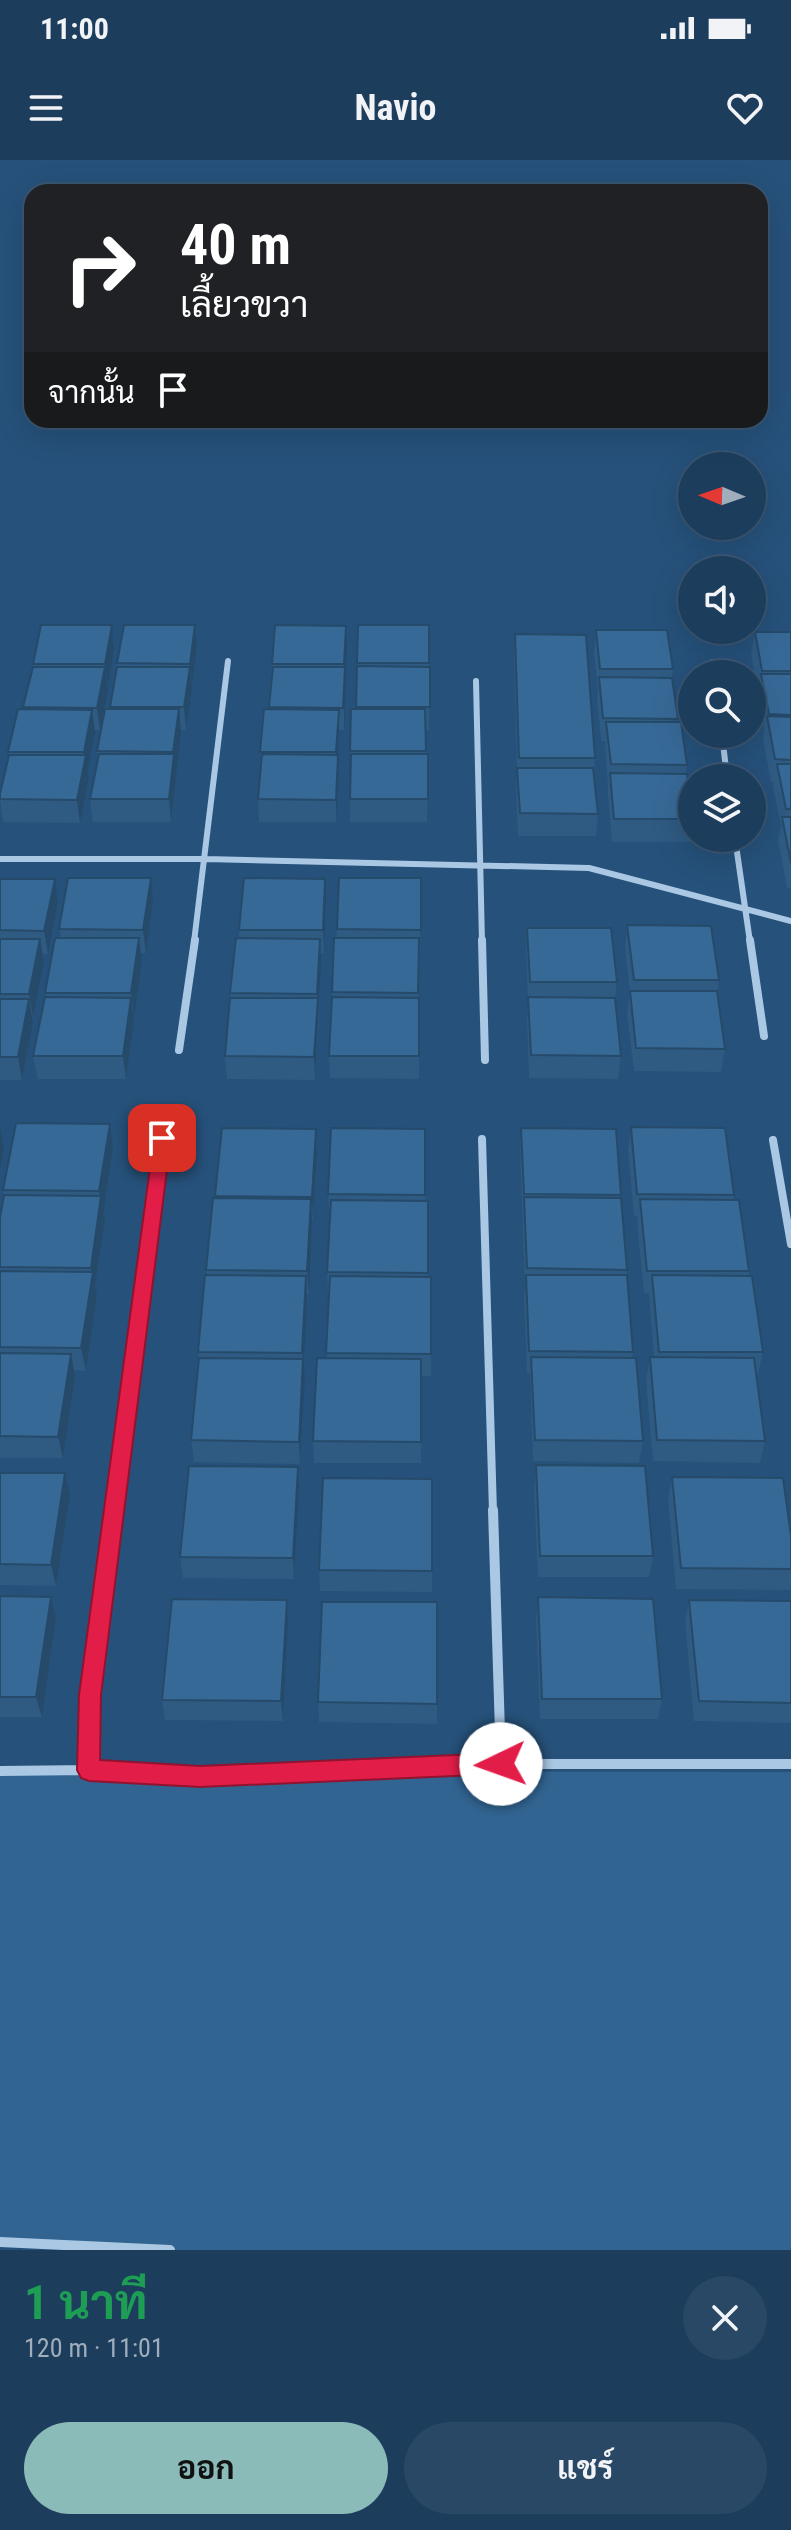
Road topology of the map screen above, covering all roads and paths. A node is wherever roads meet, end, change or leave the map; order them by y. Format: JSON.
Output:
{"nodes":[{"id":1,"x":228,"y":661,"type":"dead end"},
{"id":2,"x":476,"y":681,"type":"dead end"},
{"id":3,"x":737,"y":852,"type":"edge"},
{"id":4,"x":0,"y":859,"type":"edge"},
{"id":5,"x":206,"y":859,"type":"junction"},
{"id":6,"x":482,"y":865,"type":"junction"},
{"id":7,"x":744,"y":914,"type":"junction"},
{"id":8,"x":791,"y":921,"type":"edge"},
{"id":9,"x":764,"y":1036,"type":"dead end"},
{"id":10,"x":179,"y":1050,"type":"dead end"},
{"id":11,"x":485,"y":1060,"type":"dead end"},
{"id":12,"x":162,"y":1138,"type":"dead end"},
{"id":13,"x":482,"y":1139,"type":"dead end"},
{"id":14,"x":773,"y":1140,"type":"dead end"},
{"id":15,"x":791,"y":1244,"type":"edge"},
{"id":16,"x":501,"y":1764,"type":"junction"},
{"id":17,"x":791,"y":1764,"type":"edge"},
{"id":18,"x":89,"y":1770,"type":"junction"},
{"id":19,"x":0,"y":1771,"type":"edge"},
{"id":20,"x":0,"y":2242,"type":"edge"},
{"id":21,"x":33,"y":2246,"type":"edge"},
{"id":22,"x":170,"y":2250,"type":"edge"}],
"edges":[{"from":1,"to":5,"type":"street"},
{"from":2,"to":6,"type":"street"},
{"from":3,"to":7,"type":"street"},
{"from":4,"to":5,"type":"street"},
{"from":5,"to":6,"type":"street"},
{"from":5,"to":10,"type":"street"},
{"from":6,"to":7,"type":"street"},
{"from":6,"to":11,"type":"street"},
{"from":7,"to":8,"type":"street"},
{"from":7,"to":9,"type":"street"},
{"from":12,"to":18,"type":"street"},
{"from":13,"to":16,"type":"street"},
{"from":14,"to":15,"type":"street"},
{"from":16,"to":17,"type":"street"},
{"from":16,"to":18,"type":"street"},
{"from":18,"to":19,"type":"street"},
{"from":20,"to":21,"type":"street"},
{"from":21,"to":22,"type":"street"}]}
